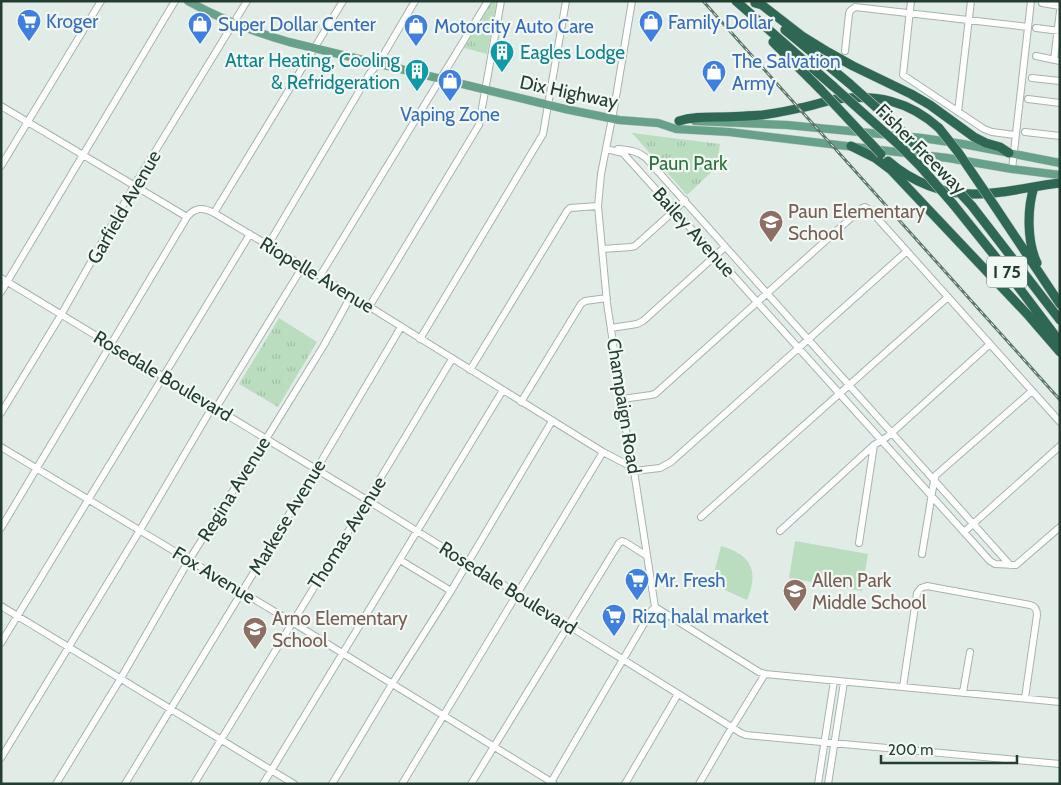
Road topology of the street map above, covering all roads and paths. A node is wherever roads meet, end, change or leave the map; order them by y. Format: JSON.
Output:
{"nodes":[{"id":1,"x":101,"y":1,"type":"edge"},
{"id":2,"x":174,"y":1,"type":"edge"},
{"id":3,"x":188,"y":1,"type":"edge"},
{"id":4,"x":247,"y":1,"type":"edge"},
{"id":5,"x":343,"y":1,"type":"edge"},
{"id":6,"x":416,"y":1,"type":"edge"},
{"id":7,"x":488,"y":1,"type":"edge"},
{"id":8,"x":501,"y":1,"type":"edge"},
{"id":9,"x":566,"y":1,"type":"edge"},
{"id":10,"x":632,"y":1,"type":"edge"},
{"id":11,"x":736,"y":1,"type":"edge"},
{"id":12,"x":911,"y":1,"type":"edge"},
{"id":13,"x":971,"y":1,"type":"edge"},
{"id":14,"x":1031,"y":1,"type":"edge"},
{"id":15,"x":754,"y":2,"type":"edge"},
{"id":16,"x":1042,"y":3,"type":"dead end"},
{"id":17,"x":1060,"y":6,"type":"edge"},
{"id":18,"x":744,"y":8,"type":"junction"},
{"id":19,"x":1060,"y":12,"type":"edge"},
{"id":20,"x":909,"y":14,"type":"junction"},
{"id":21,"x":968,"y":21,"type":"junction"},
{"id":22,"x":234,"y":24,"type":"junction"},
{"id":23,"x":1028,"y":27,"type":"junction"},
{"id":24,"x":1036,"y":28,"type":"dead end"},
{"id":25,"x":1058,"y":31,"type":"edge"},
{"id":26,"x":315,"y":48,"type":"junction"},
{"id":27,"x":845,"y":50,"type":"dead end"},
{"id":28,"x":1036,"y":56,"type":"dead end"},
{"id":29,"x":1057,"y":60,"type":"edge"},
{"id":30,"x":378,"y":64,"type":"junction"},
{"id":31,"x":441,"y":78,"type":"junction"},
{"id":32,"x":1032,"y":78,"type":"dead end"},
{"id":33,"x":1060,"y":81,"type":"edge"},
{"id":34,"x":486,"y":89,"type":"junction"},
{"id":35,"x":1028,"y":99,"type":"dead end"},
{"id":36,"x":1060,"y":103,"type":"edge"},
{"id":37,"x":548,"y":104,"type":"junction"},
{"id":38,"x":1,"y":106,"type":"edge"},
{"id":39,"x":958,"y":112,"type":"junction"},
{"id":40,"x":612,"y":118,"type":"junction"},
{"id":41,"x":679,"y":121,"type":"junction"},
{"id":42,"x":29,"y":122,"type":"junction"},
{"id":43,"x":658,"y":123,"type":"junction"},
{"id":44,"x":1025,"y":132,"type":"dead end"},
{"id":45,"x":1016,"y":135,"type":"junction"},
{"id":46,"x":1060,"y":136,"type":"edge"},
{"id":47,"x":851,"y":146,"type":"junction"},
{"id":48,"x":606,"y":148,"type":"junction"},
{"id":49,"x":1011,"y":153,"type":"junction"},
{"id":50,"x":83,"y":155,"type":"junction"},
{"id":51,"x":1060,"y":163,"type":"edge"},
{"id":52,"x":1,"y":166,"type":"edge"},
{"id":53,"x":1012,"y":169,"type":"junction"},
{"id":54,"x":1060,"y":175,"type":"edge"},
{"id":55,"x":1060,"y":183,"type":"edge"},
{"id":56,"x":134,"y":186,"type":"junction"},
{"id":57,"x":1034,"y":187,"type":"junction"},
{"id":58,"x":685,"y":200,"type":"junction"},
{"id":59,"x":598,"y":206,"type":"junction"},
{"id":60,"x":676,"y":210,"type":"junction"},
{"id":61,"x":214,"y":213,"type":"junction"},
{"id":62,"x":188,"y":217,"type":"junction"},
{"id":63,"x":250,"y":234,"type":"junction"},
{"id":64,"x":268,"y":245,"type":"junction"},
{"id":65,"x":725,"y":247,"type":"junction"},
{"id":66,"x":602,"y":249,"type":"junction"},
{"id":67,"x":907,"y":252,"type":"junction"},
{"id":68,"x":716,"y":256,"type":"junction"},
{"id":69,"x":303,"y":266,"type":"junction"},
{"id":70,"x":320,"y":276,"type":"junction"},
{"id":71,"x":4,"y":280,"type":"edge"},
{"id":72,"x":1044,"y":280,"type":"junction"},
{"id":73,"x":1,"y":292,"type":"edge"},
{"id":74,"x":767,"y":294,"type":"junction"},
{"id":75,"x":351,"y":296,"type":"junction"},
{"id":76,"x":948,"y":297,"type":"junction"},
{"id":77,"x":607,"y":298,"type":"junction"},
{"id":78,"x":758,"y":302,"type":"junction"},
{"id":79,"x":1060,"y":304,"type":"edge"},
{"id":80,"x":369,"y":307,"type":"junction"},
{"id":81,"x":61,"y":315,"type":"junction"},
{"id":82,"x":1060,"y":320,"type":"edge"},
{"id":83,"x":401,"y":327,"type":"junction"},
{"id":84,"x":611,"y":328,"type":"junction"},
{"id":85,"x":420,"y":339,"type":"junction"},
{"id":86,"x":808,"y":340,"type":"junction"},
{"id":87,"x":1060,"y":342,"type":"edge"},
{"id":88,"x":111,"y":344,"type":"junction"},
{"id":89,"x":990,"y":344,"type":"junction"},
{"id":90,"x":799,"y":348,"type":"junction"},
{"id":91,"x":1060,"y":352,"type":"edge"},
{"id":92,"x":452,"y":359,"type":"junction"},
{"id":93,"x":470,"y":370,"type":"junction"},
{"id":94,"x":163,"y":376,"type":"junction"},
{"id":95,"x":849,"y":385,"type":"junction"},
{"id":96,"x":503,"y":390,"type":"junction"},
{"id":97,"x":1032,"y":391,"type":"junction"},
{"id":98,"x":839,"y":393,"type":"junction"},
{"id":99,"x":622,"y":399,"type":"junction"},
{"id":100,"x":521,"y":402,"type":"junction"},
{"id":101,"x":215,"y":407,"type":"junction"},
{"id":102,"x":1,"y":413,"type":"edge"},
{"id":103,"x":552,"y":421,"type":"junction"},
{"id":104,"x":1060,"y":422,"type":"edge"},
{"id":105,"x":891,"y":432,"type":"junction"},
{"id":106,"x":266,"y":438,"type":"junction"},
{"id":107,"x":881,"y":440,"type":"junction"},
{"id":108,"x":1,"y":446,"type":"edge"},
{"id":109,"x":874,"y":446,"type":"junction"},
{"id":110,"x":1060,"y":446,"type":"edge"},
{"id":111,"x":603,"y":452,"type":"junction"},
{"id":112,"x":37,"y":468,"type":"junction"},
{"id":113,"x":633,"y":468,"type":"junction"},
{"id":114,"x":316,"y":469,"type":"junction"},
{"id":115,"x":934,"y":481,"type":"junction"},
{"id":116,"x":931,"y":497,"type":"junction"},
{"id":117,"x":89,"y":499,"type":"junction"},
{"id":118,"x":367,"y":500,"type":"junction"},
{"id":119,"x":702,"y":517,"type":"dead end"},
{"id":120,"x":973,"y":524,"type":"junction"},
{"id":121,"x":1060,"y":527,"type":"edge"},
{"id":122,"x":1,"y":528,"type":"edge"},
{"id":123,"x":140,"y":530,"type":"junction"},
{"id":124,"x":417,"y":532,"type":"junction"},
{"id":125,"x":780,"y":532,"type":"dead end"},
{"id":126,"x":964,"y":532,"type":"junction"},
{"id":127,"x":859,"y":543,"type":"dead end"},
{"id":128,"x":922,"y":554,"type":"dead end"},
{"id":129,"x":648,"y":556,"type":"junction"},
{"id":130,"x":189,"y":560,"type":"junction"},
{"id":131,"x":400,"y":560,"type":"junction"},
{"id":132,"x":467,"y":563,"type":"junction"},
{"id":133,"x":1010,"y":565,"type":"junction"},
{"id":134,"x":242,"y":591,"type":"junction"},
{"id":135,"x":451,"y":591,"type":"junction"},
{"id":136,"x":518,"y":594,"type":"junction"},
{"id":137,"x":1,"y":606,"type":"edge"},
{"id":138,"x":656,"y":607,"type":"junction"},
{"id":139,"x":18,"y":616,"type":"junction"},
{"id":140,"x":292,"y":622,"type":"junction"},
{"id":141,"x":568,"y":625,"type":"junction"},
{"id":142,"x":1,"y":643,"type":"edge"},
{"id":143,"x":70,"y":646,"type":"junction"},
{"id":144,"x":970,"y":652,"type":"dead end"},
{"id":145,"x":342,"y":653,"type":"junction"},
{"id":146,"x":623,"y":660,"type":"junction"},
{"id":147,"x":765,"y":674,"type":"junction"},
{"id":148,"x":121,"y":678,"type":"junction"},
{"id":149,"x":834,"y":680,"type":"junction"},
{"id":150,"x":844,"y":682,"type":"junction"},
{"id":151,"x":392,"y":684,"type":"junction"},
{"id":152,"x":903,"y":687,"type":"junction"},
{"id":153,"x":964,"y":692,"type":"junction"},
{"id":154,"x":678,"y":694,"type":"junction"},
{"id":155,"x":1025,"y":698,"type":"junction"},
{"id":156,"x":1060,"y":702,"type":"edge"},
{"id":157,"x":171,"y":708,"type":"junction"},
{"id":158,"x":443,"y":716,"type":"junction"},
{"id":159,"x":732,"y":728,"type":"junction"},
{"id":160,"x":221,"y":739,"type":"junction"},
{"id":161,"x":824,"y":742,"type":"junction"},
{"id":162,"x":834,"y":743,"type":"junction"},
{"id":163,"x":494,"y":747,"type":"junction"},
{"id":164,"x":1,"y":758,"type":"edge"},
{"id":165,"x":1060,"y":764,"type":"edge"},
{"id":166,"x":272,"y":770,"type":"junction"},
{"id":167,"x":551,"y":783,"type":"edge"},
{"id":168,"x":56,"y":784,"type":"edge"},
{"id":169,"x":125,"y":784,"type":"edge"},
{"id":170,"x":194,"y":784,"type":"edge"},
{"id":171,"x":263,"y":784,"type":"edge"},
{"id":172,"x":294,"y":784,"type":"edge"},
{"id":173,"x":332,"y":784,"type":"edge"},
{"id":174,"x":402,"y":784,"type":"edge"},
{"id":175,"x":471,"y":784,"type":"edge"},
{"id":176,"x":625,"y":784,"type":"edge"},
{"id":177,"x":699,"y":784,"type":"edge"},
{"id":178,"x":818,"y":784,"type":"edge"},
{"id":179,"x":828,"y":784,"type":"edge"}],
"edges":[{"from":1,"to":42,"type":"street"},
{"from":2,"to":50,"type":"street"},
{"from":3,"to":22,"type":"main road","name":"Dix Highway"},
{"from":4,"to":22,"type":"street","name":"Garfield Avenue"},
{"from":5,"to":26,"type":"street"},
{"from":6,"to":30,"type":"street"},
{"from":7,"to":31,"type":"street"},
{"from":8,"to":34,"type":"street"},
{"from":9,"to":37,"type":"street"},
{"from":10,"to":40,"type":"street","name":"Champaign Road"},
{"from":11,"to":18,"type":"highway","name":"Fisher Freeway","number":"I 75"},
{"from":12,"to":20,"type":"street"},
{"from":13,"to":21,"type":"street"},
{"from":14,"to":23,"type":"street"},
{"from":15,"to":49,"type":"highway"},
{"from":15,"to":82,"type":"highway","name":"Fisher Freeway","number":"I 75","bridge":true},
{"from":16,"to":17,"type":"street"},
{"from":18,"to":57,"type":"highway","bridge":true},
{"from":18,"to":87,"type":"highway","name":"Fisher Freeway","number":"I 75","bridge":true},
{"from":19,"to":25,"type":"street"},
{"from":20,"to":21,"type":"street"},
{"from":20,"to":27,"type":"street"},
{"from":20,"to":39,"type":"street"},
{"from":21,"to":23,"type":"street"},
{"from":21,"to":39,"type":"street"},
{"from":22,"to":26,"type":"main road","name":"Dix Highway"},
{"from":22,"to":56,"type":"street","name":"Garfield Avenue"},
{"from":23,"to":45,"type":"street"},
{"from":24,"to":25,"type":"street"},
{"from":25,"to":29,"type":"street"},
{"from":26,"to":30,"type":"main road","name":"Dix Highway"},
{"from":26,"to":61,"type":"street"},
{"from":28,"to":29,"type":"street"},
{"from":30,"to":31,"type":"main road","name":"Dix Highway"},
{"from":30,"to":64,"type":"street"},
{"from":31,"to":34,"type":"main road","name":"Dix Highway"},
{"from":31,"to":70,"type":"street"},
{"from":32,"to":33,"type":"street"},
{"from":34,"to":37,"type":"main road","name":"Dix Highway"},
{"from":34,"to":80,"type":"street"},
{"from":35,"to":36,"type":"street"},
{"from":37,"to":40,"type":"main road","name":"Dix Highway"},
{"from":37,"to":85,"type":"street"},
{"from":38,"to":42,"type":"street"},
{"from":39,"to":45,"type":"street"},
{"from":40,"to":43,"type":"main road","name":"Dix Highway"},
{"from":40,"to":48,"type":"street","name":"Champaign Road"},
{"from":41,"to":43,"type":"main road","name":"Dix Highway"},
{"from":41,"to":49,"type":"main road","name":"Dix Highway"},
{"from":41,"to":72,"type":"highway","bridge":true},
{"from":42,"to":50,"type":"street"},
{"from":42,"to":52,"type":"street"},
{"from":43,"to":47,"type":"main road","name":"Dix Highway"},
{"from":44,"to":46,"type":"street"},
{"from":45,"to":49,"type":"street"},
{"from":47,"to":53,"type":"main road","name":"Dix Highway"},
{"from":47,"to":91,"type":"highway"},
{"from":48,"to":58,"type":"street","name":"Bailey Avenue"},
{"from":48,"to":59,"type":"street","name":"Champaign Road"},
{"from":48,"to":60,"type":"street","name":"Bailey Avenue"},
{"from":49,"to":51,"type":"main road","name":"Dix Highway"},
{"from":49,"to":53,"type":"street"},
{"from":50,"to":56,"type":"street"},
{"from":50,"to":71,"type":"street"},
{"from":53,"to":54,"type":"main road","name":"Dix Highway"},
{"from":55,"to":57,"type":"highway"},
{"from":56,"to":62,"type":"street"},
{"from":56,"to":81,"type":"street","name":"Garfield Avenue"},
{"from":57,"to":72,"type":"highway"},
{"from":58,"to":60,"type":"street"},
{"from":58,"to":65,"type":"street","name":"Bailey Avenue"},
{"from":59,"to":66,"type":"street","name":"Champaign Road"},
{"from":59,"to":93,"type":"street"},
{"from":60,"to":66,"type":"street"},
{"from":60,"to":68,"type":"street","name":"Bailey Avenue"},
{"from":61,"to":62,"type":"street","name":"Riopelle Avenue"},
{"from":61,"to":63,"type":"street","name":"Riopelle Avenue"},
{"from":62,"to":88,"type":"street"},
{"from":63,"to":64,"type":"street","name":"Riopelle Avenue"},
{"from":63,"to":94,"type":"street"},
{"from":64,"to":69,"type":"street","name":"Riopelle Avenue"},
{"from":65,"to":68,"type":"street"},
{"from":65,"to":74,"type":"street","name":"Bailey Avenue"},
{"from":66,"to":77,"type":"street","name":"Champaign Road"},
{"from":67,"to":74,"type":"street"},
{"from":67,"to":76,"type":"street"},
{"from":67,"to":86,"type":"street"},
{"from":68,"to":78,"type":"street","name":"Bailey Avenue"},
{"from":68,"to":84,"type":"street"},
{"from":69,"to":70,"type":"street","name":"Riopelle Avenue"},
{"from":69,"to":101,"type":"street"},
{"from":70,"to":75,"type":"street","name":"Riopelle Avenue"},
{"from":71,"to":73,"type":"street"},
{"from":71,"to":81,"type":"street","name":"Rosedale Boulevard"},
{"from":72,"to":79,"type":"highway"},
{"from":74,"to":78,"type":"street"},
{"from":74,"to":86,"type":"street","name":"Bailey Avenue"},
{"from":75,"to":80,"type":"street","name":"Riopelle Avenue"},
{"from":75,"to":106,"type":"street","name":"Regina Avenue"},
{"from":76,"to":89,"type":"street"},
{"from":76,"to":95,"type":"street"},
{"from":77,"to":84,"type":"street","name":"Champaign Road"},
{"from":77,"to":100,"type":"street"},
{"from":78,"to":90,"type":"street","name":"Bailey Avenue"},
{"from":78,"to":99,"type":"street"},
{"from":80,"to":83,"type":"street","name":"Riopelle Avenue"},
{"from":81,"to":88,"type":"street","name":"Rosedale Boulevard"},
{"from":81,"to":102,"type":"street","name":"Garfield Avenue"},
{"from":83,"to":85,"type":"street","name":"Riopelle Avenue"},
{"from":83,"to":114,"type":"street","name":"Markese Avenue"},
{"from":84,"to":99,"type":"street","name":"Champaign Road"},
{"from":85,"to":92,"type":"street","name":"Riopelle Avenue"},
{"from":86,"to":90,"type":"street"},
{"from":86,"to":95,"type":"street","name":"Bailey Avenue"},
{"from":88,"to":94,"type":"street","name":"Rosedale Boulevard"},
{"from":88,"to":112,"type":"street"},
{"from":89,"to":97,"type":"street"},
{"from":89,"to":105,"type":"street"},
{"from":90,"to":98,"type":"street","name":"Bailey Avenue"},
{"from":90,"to":113,"type":"street"},
{"from":92,"to":93,"type":"street","name":"Riopelle Avenue"},
{"from":92,"to":118,"type":"street","name":"Thomas Avenue"},
{"from":93,"to":96,"type":"street","name":"Riopelle Avenue"},
{"from":94,"to":101,"type":"street","name":"Rosedale Boulevard"},
{"from":94,"to":117,"type":"street"},
{"from":95,"to":98,"type":"street"},
{"from":95,"to":105,"type":"street","name":"Bailey Avenue"},
{"from":96,"to":100,"type":"street","name":"Riopelle Avenue"},
{"from":96,"to":124,"type":"street"},
{"from":97,"to":104,"type":"street"},
{"from":97,"to":115,"type":"street"},
{"from":98,"to":107,"type":"street","name":"Bailey Avenue"},
{"from":98,"to":119,"type":"street"},
{"from":99,"to":113,"type":"street","name":"Champaign Road"},
{"from":100,"to":103,"type":"street","name":"Riopelle Avenue"},
{"from":101,"to":106,"type":"street","name":"Rosedale Boulevard"},
{"from":101,"to":123,"type":"street"},
{"from":103,"to":111,"type":"street","name":"Riopelle Avenue"},
{"from":103,"to":132,"type":"street"},
{"from":105,"to":107,"type":"street"},
{"from":105,"to":115,"type":"street","name":"Bailey Avenue"},
{"from":106,"to":114,"type":"street","name":"Rosedale Boulevard"},
{"from":106,"to":130,"type":"street","name":"Regina Avenue"},
{"from":107,"to":109,"type":"street"},
{"from":107,"to":116,"type":"street","name":"Bailey Avenue"},
{"from":108,"to":112,"type":"street","name":"Fox Avenue"},
{"from":109,"to":125,"type":"street"},
{"from":109,"to":127,"type":"street"},
{"from":110,"to":120,"type":"street"},
{"from":111,"to":113,"type":"street","name":"Riopelle Avenue"},
{"from":111,"to":136,"type":"street"},
{"from":112,"to":117,"type":"street","name":"Fox Avenue"},
{"from":112,"to":122,"type":"street"},
{"from":113,"to":129,"type":"street","name":"Champaign Road"},
{"from":114,"to":118,"type":"street","name":"Rosedale Boulevard"},
{"from":114,"to":134,"type":"street","name":"Markese Avenue"},
{"from":115,"to":116,"type":"street"},
{"from":115,"to":120,"type":"street","name":"Bailey Avenue"},
{"from":116,"to":126,"type":"street","name":"Bailey Avenue"},
{"from":116,"to":128,"type":"street"},
{"from":117,"to":123,"type":"street","name":"Fox Avenue"},
{"from":117,"to":139,"type":"street"},
{"from":118,"to":124,"type":"street","name":"Rosedale Boulevard"},
{"from":118,"to":140,"type":"street","name":"Thomas Avenue"},
{"from":120,"to":126,"type":"street"},
{"from":120,"to":133,"type":"street","name":"Bailey Avenue"},
{"from":121,"to":133,"type":"street"},
{"from":123,"to":130,"type":"street","name":"Fox Avenue"},
{"from":123,"to":143,"type":"street"},
{"from":124,"to":131,"type":"street"},
{"from":124,"to":132,"type":"street","name":"Rosedale Boulevard"},
{"from":126,"to":133,"type":"street","name":"Bailey Avenue"},
{"from":129,"to":138,"type":"street","name":"Champaign Road"},
{"from":129,"to":141,"type":"street"},
{"from":130,"to":134,"type":"street","name":"Fox Avenue"},
{"from":130,"to":148,"type":"street","name":"Regina Avenue"},
{"from":131,"to":135,"type":"street"},
{"from":131,"to":145,"type":"street"},
{"from":132,"to":135,"type":"street"},
{"from":132,"to":136,"type":"street","name":"Rosedale Boulevard"},
{"from":134,"to":140,"type":"street","name":"Fox Avenue"},
{"from":134,"to":157,"type":"street","name":"Markese Avenue"},
{"from":135,"to":151,"type":"street"},
{"from":136,"to":141,"type":"street","name":"Rosedale Boulevard"},
{"from":136,"to":158,"type":"street"},
{"from":137,"to":139,"type":"street"},
{"from":138,"to":146,"type":"street"},
{"from":138,"to":147,"type":"street"},
{"from":139,"to":142,"type":"street"},
{"from":139,"to":143,"type":"street"},
{"from":140,"to":145,"type":"street","name":"Fox Avenue"},
{"from":140,"to":160,"type":"street","name":"Thomas Avenue"},
{"from":141,"to":146,"type":"street","name":"Rosedale Boulevard"},
{"from":141,"to":163,"type":"street"},
{"from":143,"to":148,"type":"street"},
{"from":143,"to":164,"type":"street"},
{"from":144,"to":153,"type":"street"},
{"from":145,"to":151,"type":"street","name":"Fox Avenue"},
{"from":145,"to":166,"type":"street"},
{"from":146,"to":154,"type":"street","name":"Rosedale Boulevard"},
{"from":146,"to":167,"type":"street"},
{"from":147,"to":149,"type":"street"},
{"from":147,"to":159,"type":"street"},
{"from":148,"to":157,"type":"street"},
{"from":148,"to":168,"type":"street","name":"Regina Avenue"},
{"from":149,"to":150,"type":"street"},
{"from":149,"to":161,"type":"street"},
{"from":150,"to":152,"type":"street"},
{"from":150,"to":162,"type":"street"},
{"from":151,"to":158,"type":"street","name":"Fox Avenue"},
{"from":151,"to":173,"type":"street"},
{"from":152,"to":153,"type":"street"},
{"from":152,"to":155,"type":"street"},
{"from":153,"to":155,"type":"street"},
{"from":154,"to":159,"type":"street","name":"Rosedale Boulevard"},
{"from":154,"to":176,"type":"street"},
{"from":155,"to":156,"type":"street"},
{"from":157,"to":160,"type":"street"},
{"from":157,"to":169,"type":"street","name":"Markese Avenue"},
{"from":158,"to":163,"type":"street","name":"Fox Avenue"},
{"from":158,"to":174,"type":"street"},
{"from":159,"to":161,"type":"street","name":"Rosedale Boulevard"},
{"from":159,"to":177,"type":"street"},
{"from":160,"to":166,"type":"street"},
{"from":160,"to":170,"type":"street","name":"Thomas Avenue"},
{"from":161,"to":162,"type":"street","name":"Rosedale Boulevard"},
{"from":161,"to":178,"type":"street"},
{"from":162,"to":165,"type":"street","name":"Rosedale Boulevard"},
{"from":162,"to":179,"type":"street"},
{"from":163,"to":167,"type":"street","name":"Fox Avenue"},
{"from":163,"to":175,"type":"street"},
{"from":166,"to":171,"type":"street"},
{"from":166,"to":172,"type":"street"}]}
